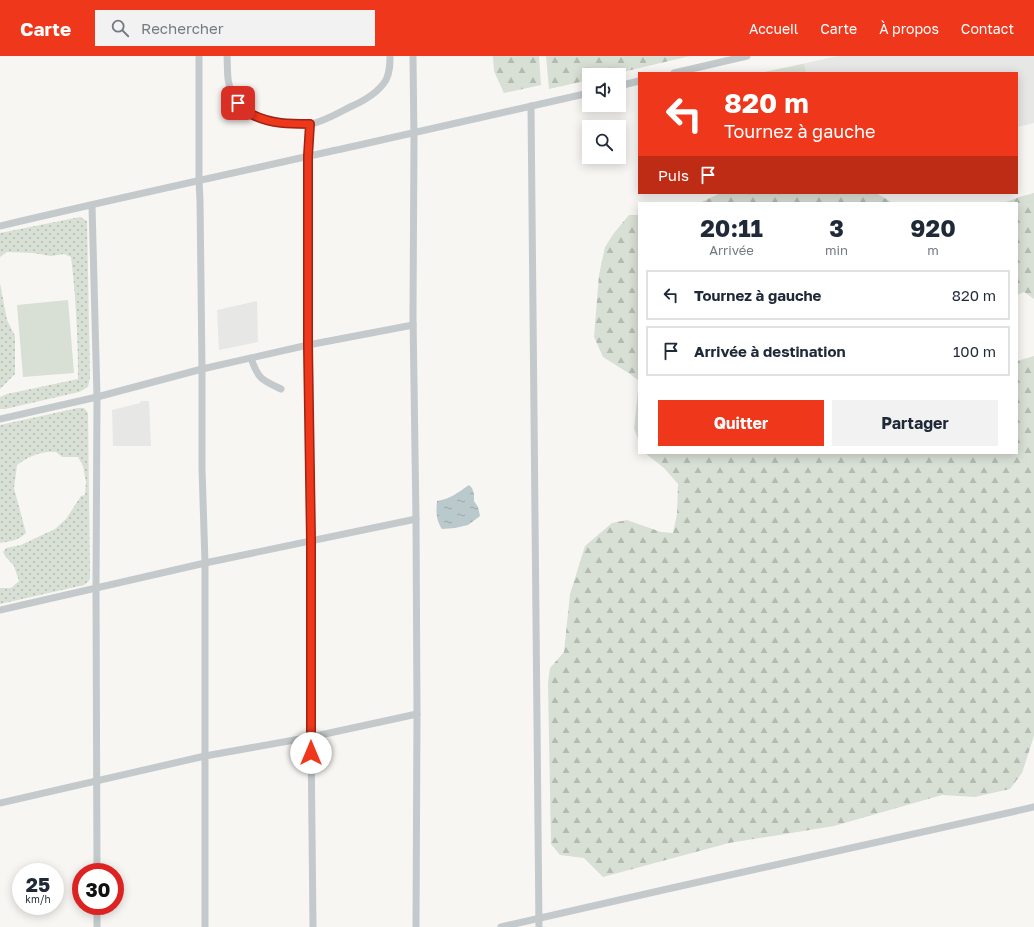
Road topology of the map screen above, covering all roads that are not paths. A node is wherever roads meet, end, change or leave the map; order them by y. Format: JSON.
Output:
{"nodes":[{"id":1,"x":199,"y":56,"type":"edge"},
{"id":2,"x":227,"y":56,"type":"edge"},
{"id":3,"x":390,"y":56,"type":"edge"},
{"id":4,"x":413,"y":56,"type":"edge"},
{"id":5,"x":747,"y":56,"type":"edge"},
{"id":6,"x":678,"y":72,"type":"edge"},
{"id":7,"x":638,"y":81,"type":"edge"},
{"id":8,"x":626,"y":84,"type":"edge"},
{"id":9,"x":582,"y":95,"type":"edge"},
{"id":10,"x":531,"y":106,"type":"junction"},
{"id":11,"x":310,"y":124,"type":"junction"},
{"id":12,"x":414,"y":133,"type":"junction"},
{"id":13,"x":308,"y":156,"type":"junction"},
{"id":14,"x":199,"y":181,"type":"junction"},
{"id":15,"x":92,"y":205,"type":"junction"},
{"id":16,"x":0,"y":226,"type":"edge"},
{"id":17,"x":413,"y":324,"type":"junction"},
{"id":18,"x":308,"y":345,"type":"junction"},
{"id":19,"x":251,"y":358,"type":"junction"},
{"id":20,"x":202,"y":369,"type":"junction"},
{"id":21,"x":281,"y":389,"type":"dead end"},
{"id":22,"x":96,"y":397,"type":"junction"},
{"id":23,"x":0,"y":419,"type":"edge"},
{"id":24,"x":416,"y":518,"type":"junction"},
{"id":25,"x":311,"y":540,"type":"junction"},
{"id":26,"x":205,"y":563,"type":"junction"},
{"id":27,"x":96,"y":588,"type":"junction"},
{"id":28,"x":0,"y":610,"type":"edge"},
{"id":29,"x":417,"y":714,"type":"junction"},
{"id":30,"x":311,"y":737,"type":"junction"},
{"id":31,"x":205,"y":756,"type":"junction"},
{"id":32,"x":96,"y":781,"type":"junction"},
{"id":33,"x":0,"y":802,"type":"edge"},
{"id":34,"x":1034,"y":807,"type":"edge"},
{"id":35,"x":97,"y":863,"type":"edge"},
{"id":36,"x":97,"y":915,"type":"edge"},
{"id":37,"x":539,"y":918,"type":"junction"},
{"id":38,"x":97,"y":927,"type":"edge"},
{"id":39,"x":205,"y":927,"type":"edge"},
{"id":40,"x":313,"y":927,"type":"edge"},
{"id":41,"x":416,"y":927,"type":"edge"},
{"id":42,"x":501,"y":927,"type":"edge"},
{"id":43,"x":539,"y":927,"type":"edge"}],
"edges":[{"from":1,"to":14,"type":"street"},
{"from":2,"to":11,"type":"street"},
{"from":3,"to":11,"type":"street"},
{"from":4,"to":12,"type":"street"},
{"from":5,"to":6,"type":"street"},
{"from":7,"to":8,"type":"street"},
{"from":9,"to":10,"type":"street"},
{"from":10,"to":12,"type":"street"},
{"from":10,"to":37,"type":"street"},
{"from":11,"to":13,"type":"street"},
{"from":12,"to":13,"type":"street"},
{"from":12,"to":17,"type":"street"},
{"from":13,"to":14,"type":"street"},
{"from":13,"to":18,"type":"street"},
{"from":14,"to":15,"type":"street"},
{"from":14,"to":20,"type":"street"},
{"from":15,"to":16,"type":"street"},
{"from":15,"to":22,"type":"street"},
{"from":17,"to":18,"type":"street"},
{"from":17,"to":24,"type":"street"},
{"from":18,"to":19,"type":"street"},
{"from":18,"to":25,"type":"street"},
{"from":19,"to":20,"type":"street"},
{"from":19,"to":21,"type":"street"},
{"from":20,"to":22,"type":"street"},
{"from":20,"to":26,"type":"street"},
{"from":22,"to":23,"type":"street"},
{"from":22,"to":27,"type":"street"},
{"from":24,"to":25,"type":"street"},
{"from":24,"to":29,"type":"street"},
{"from":25,"to":26,"type":"street"},
{"from":25,"to":30,"type":"street"},
{"from":26,"to":27,"type":"street"},
{"from":26,"to":31,"type":"street"},
{"from":27,"to":28,"type":"street"},
{"from":27,"to":32,"type":"street"},
{"from":29,"to":30,"type":"street"},
{"from":29,"to":41,"type":"street"},
{"from":30,"to":31,"type":"street"},
{"from":30,"to":40,"type":"street"},
{"from":31,"to":32,"type":"street"},
{"from":31,"to":39,"type":"street"},
{"from":32,"to":33,"type":"street"},
{"from":32,"to":35,"type":"street"},
{"from":34,"to":37,"type":"street"},
{"from":36,"to":38,"type":"street"},
{"from":37,"to":42,"type":"street"},
{"from":37,"to":43,"type":"street"}]}
